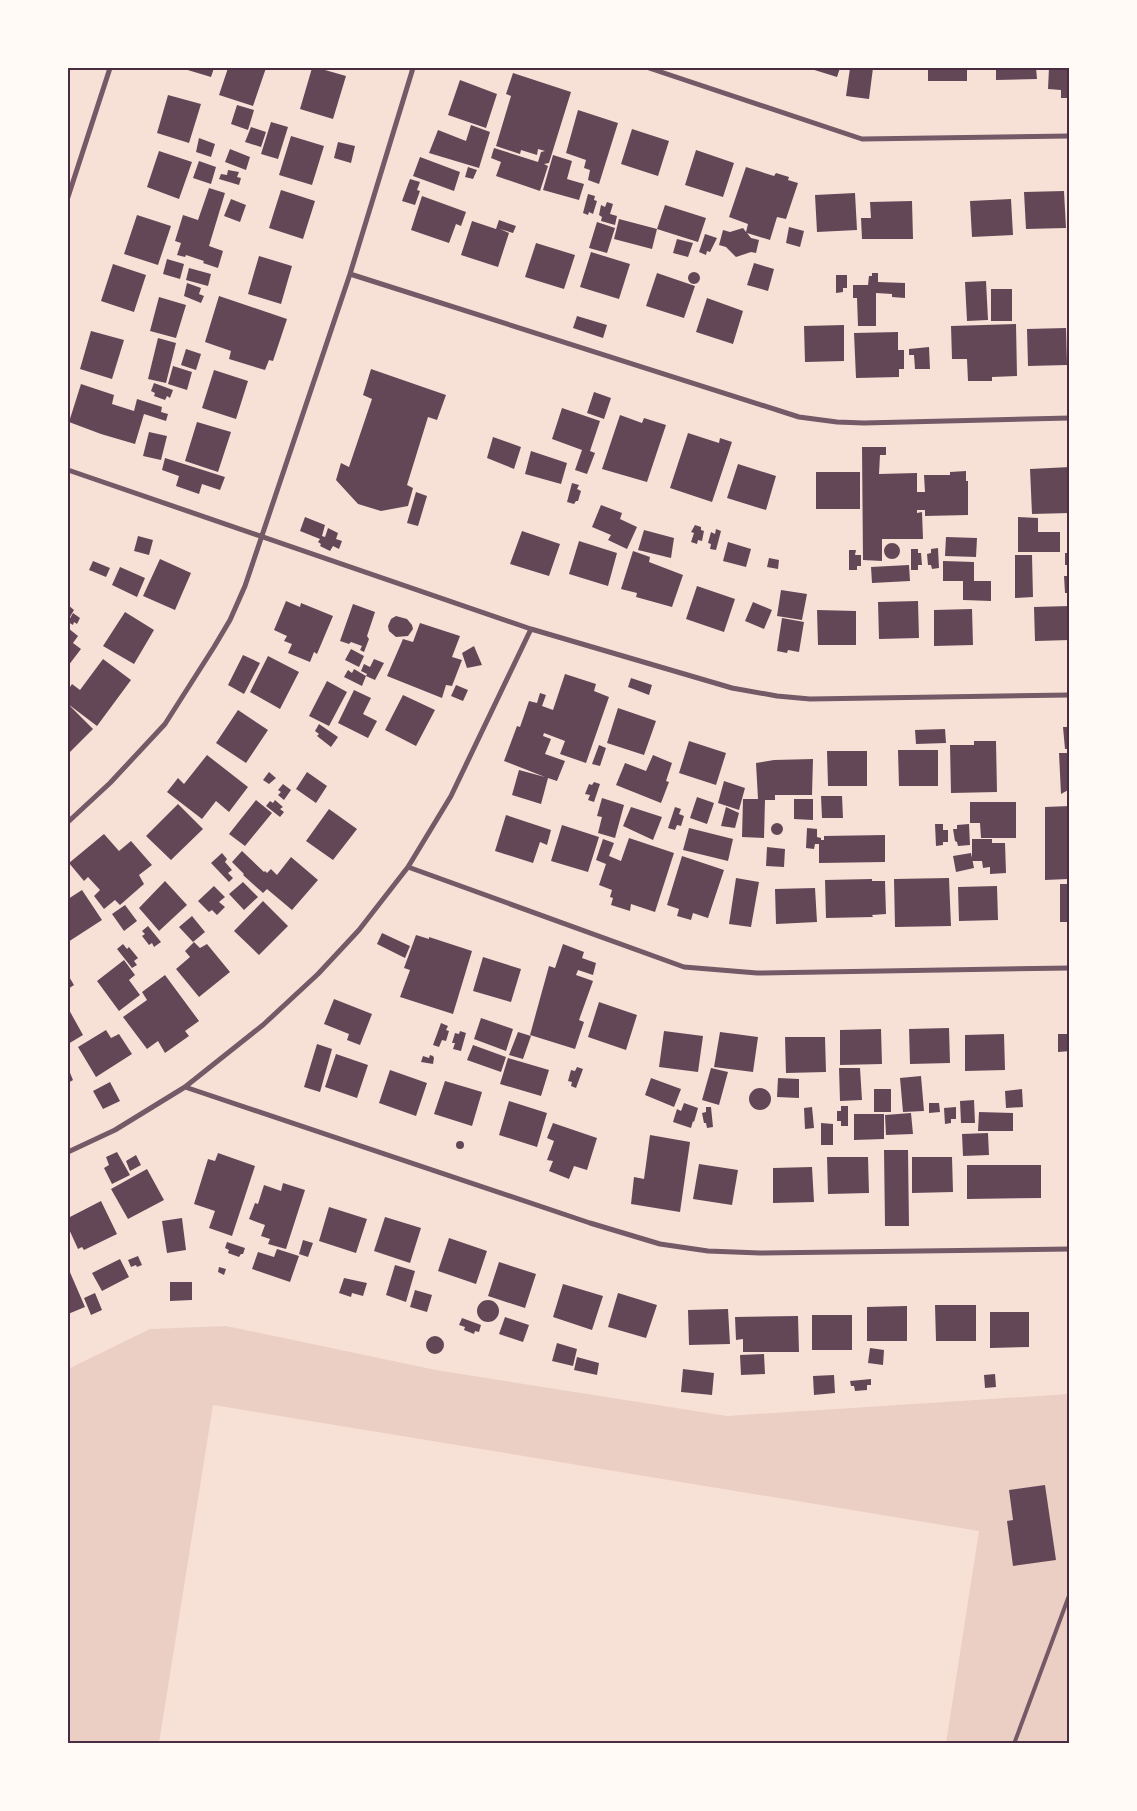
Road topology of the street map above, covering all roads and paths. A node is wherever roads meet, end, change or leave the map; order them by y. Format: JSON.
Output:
{"nodes":[{"id":1,"x":110,"y":68,"type":"edge"},
{"id":2,"x":413,"y":68,"type":"edge"},
{"id":3,"x":649,"y":68,"type":"edge"},
{"id":4,"x":1070,"y":136,"type":"edge"},
{"id":5,"x":68,"y":197,"type":"edge"},
{"id":6,"x":350,"y":274,"type":"junction"},
{"id":7,"x":1070,"y":418,"type":"edge"},
{"id":8,"x":68,"y":470,"type":"edge"},
{"id":9,"x":263,"y":537,"type":"junction"},
{"id":10,"x":531,"y":629,"type":"junction"},
{"id":11,"x":1070,"y":695,"type":"edge"},
{"id":12,"x":68,"y":822,"type":"edge"},
{"id":13,"x":408,"y":867,"type":"junction"},
{"id":14,"x":1070,"y":968,"type":"edge"},
{"id":15,"x":186,"y":1087,"type":"junction"},
{"id":16,"x":68,"y":1152,"type":"edge"},
{"id":17,"x":1070,"y":1249,"type":"edge"},
{"id":18,"x":1070,"y":1593,"type":"edge"},
{"id":19,"x":1014,"y":1744,"type":"edge"}],
"edges":[{"from":1,"to":5,"type":"street"},
{"from":2,"to":6,"type":"street"},
{"from":3,"to":4,"type":"street"},
{"from":6,"to":7,"type":"street"},
{"from":6,"to":9,"type":"street"},
{"from":8,"to":9,"type":"street"},
{"from":9,"to":10,"type":"street"},
{"from":9,"to":12,"type":"street"},
{"from":10,"to":11,"type":"street"},
{"from":10,"to":13,"type":"street"},
{"from":13,"to":14,"type":"street"},
{"from":13,"to":15,"type":"street"},
{"from":15,"to":16,"type":"street"},
{"from":15,"to":17,"type":"street"},
{"from":18,"to":19,"type":"lane"}]}
